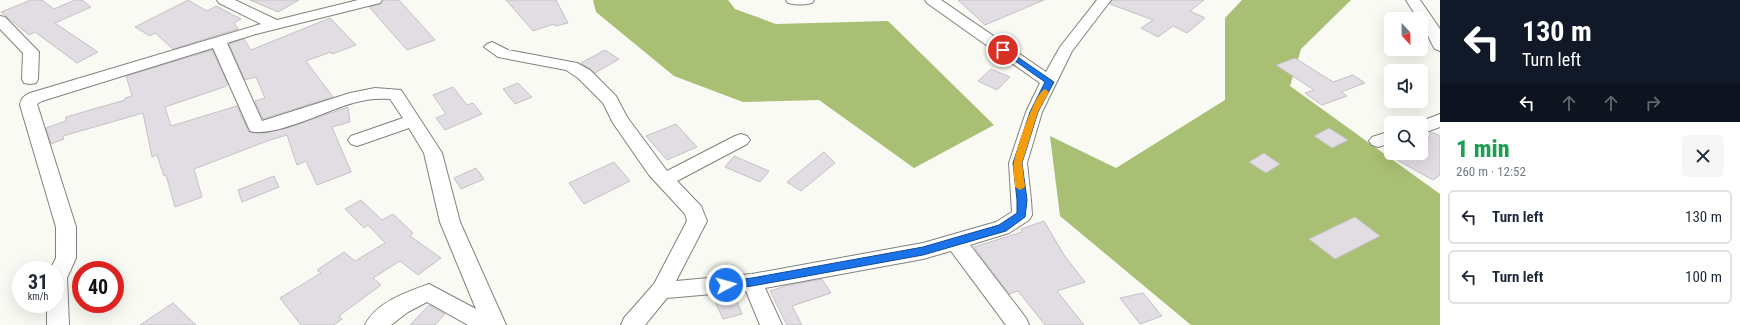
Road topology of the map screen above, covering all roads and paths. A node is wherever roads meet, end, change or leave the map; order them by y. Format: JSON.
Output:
{"nodes":[{"id":1,"x":224,"y":0,"type":"edge"},
{"id":2,"x":375,"y":0,"type":"edge"},
{"id":3,"x":793,"y":0,"type":"edge"},
{"id":4,"x":807,"y":0,"type":"edge"},
{"id":5,"x":932,"y":0,"type":"edge"},
{"id":6,"x":1104,"y":0,"type":"edge"},
{"id":7,"x":1413,"y":0,"type":"edge"},
{"id":8,"x":0,"y":20,"type":"edge"},
{"id":9,"x":275,"y":25,"type":"junction"},
{"id":10,"x":218,"y":41,"type":"junction"},
{"id":11,"x":1440,"y":46,"type":"edge"},
{"id":12,"x":492,"y":47,"type":"dead end"},
{"id":13,"x":30,"y":79,"type":"dead end"},
{"id":14,"x":1050,"y":82,"type":"junction"},
{"id":15,"x":413,"y":120,"type":"junction"},
{"id":16,"x":1440,"y":120,"type":"edge"},
{"id":17,"x":1428,"y":125,"type":"edge"},
{"id":18,"x":356,"y":140,"type":"dead end"},
{"id":19,"x":741,"y":140,"type":"dead end"},
{"id":20,"x":664,"y":180,"type":"junction"},
{"id":21,"x":956,"y":242,"type":"junction"},
{"id":22,"x":752,"y":282,"type":"junction"},
{"id":23,"x":661,"y":290,"type":"junction"},
{"id":24,"x":58,"y":325,"type":"edge"},
{"id":25,"x":376,"y":325,"type":"edge"},
{"id":26,"x":487,"y":325,"type":"edge"},
{"id":27,"x":496,"y":325,"type":"edge"},
{"id":28,"x":632,"y":325,"type":"edge"},
{"id":29,"x":771,"y":325,"type":"edge"},
{"id":30,"x":1018,"y":325,"type":"edge"}],
"edges":[{"from":1,"to":9,"type":"street"},
{"from":2,"to":9,"type":"street"},
{"from":3,"to":4,"type":"street"},
{"from":5,"to":14,"type":"street"},
{"from":6,"to":14,"type":"street"},
{"from":7,"to":11,"type":"street"},
{"from":8,"to":13,"type":"street"},
{"from":9,"to":10,"type":"street"},
{"from":10,"to":15,"type":"street"},
{"from":10,"to":24,"type":"street"},
{"from":12,"to":20,"type":"street"},
{"from":14,"to":21,"type":"street"},
{"from":15,"to":18,"type":"street"},
{"from":15,"to":27,"type":"street"},
{"from":16,"to":17,"type":"street"},
{"from":19,"to":20,"type":"street"},
{"from":20,"to":23,"type":"street"},
{"from":21,"to":22,"type":"street"},
{"from":21,"to":30,"type":"street"},
{"from":22,"to":23,"type":"street"},
{"from":22,"to":29,"type":"street"},
{"from":23,"to":28,"type":"street"},
{"from":25,"to":26,"type":"street"}]}
